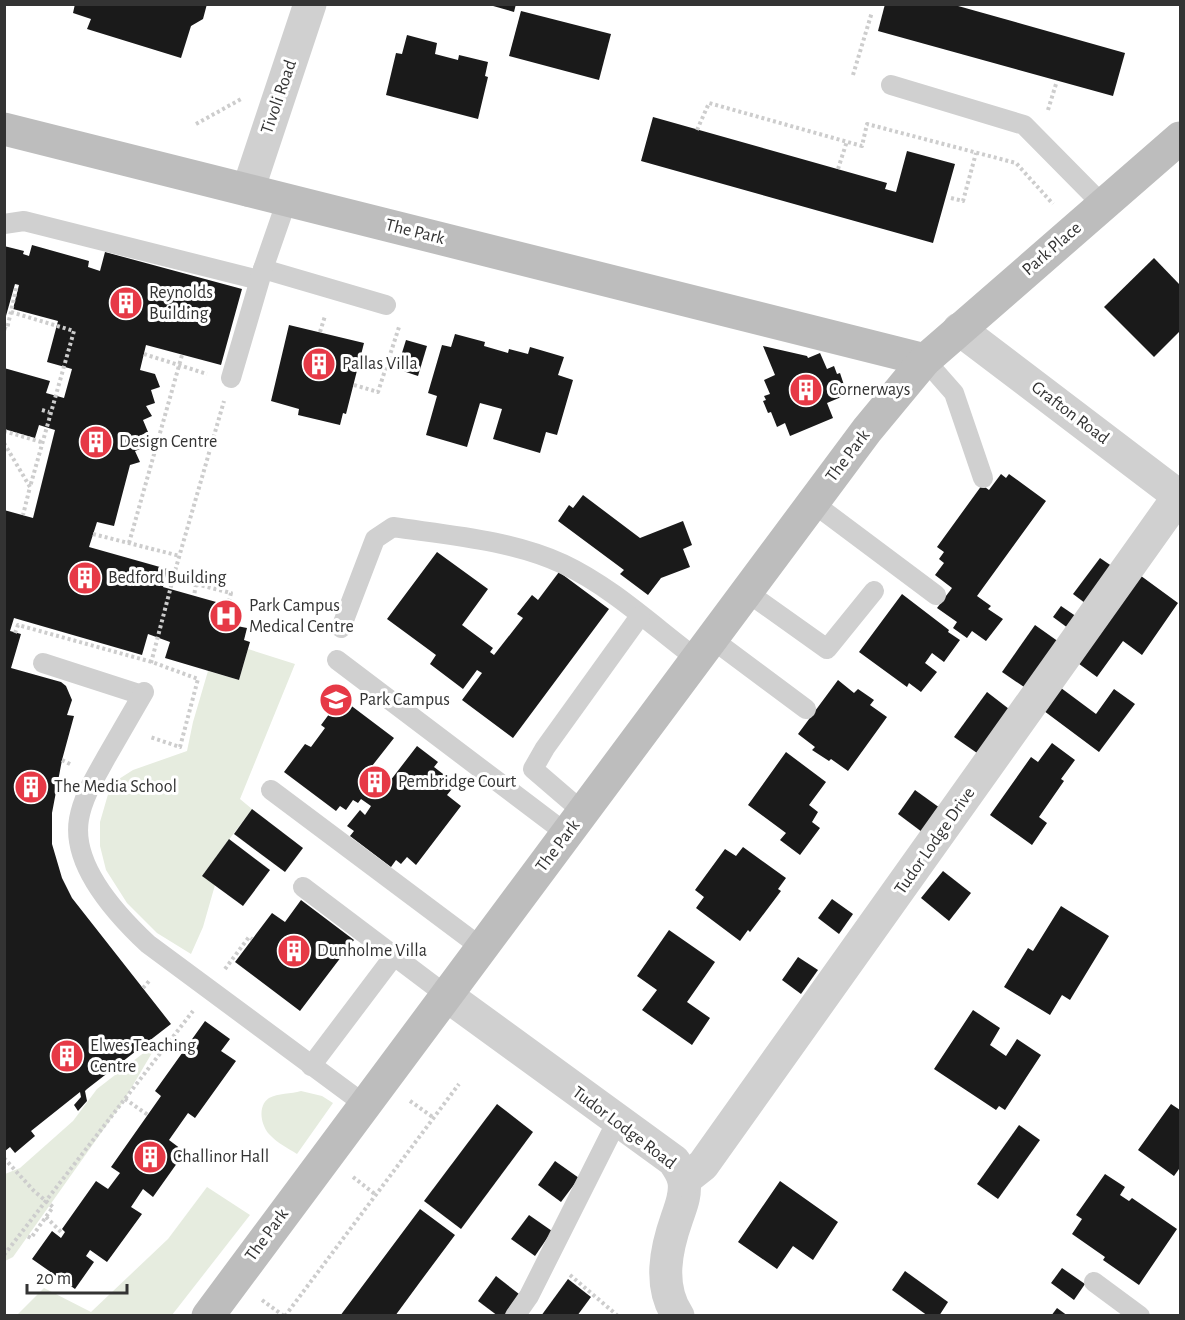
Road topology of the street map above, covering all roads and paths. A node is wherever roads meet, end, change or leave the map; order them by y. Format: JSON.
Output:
{"nodes":[{"id":1,"x":310,"y":4,"type":"edge"},
{"id":2,"x":872,"y":12,"type":"dead end"},
{"id":3,"x":853,"y":75,"type":"dead end"},
{"id":4,"x":891,"y":85,"type":"dead end"},
{"id":5,"x":4,"y":129,"type":"edge"},
{"id":6,"x":697,"y":130,"type":"dead end"},
{"id":7,"x":1180,"y":138,"type":"edge"},
{"id":8,"x":847,"y":141,"type":"junction"},
{"id":9,"x":976,"y":153,"type":"junction"},
{"id":10,"x":838,"y":169,"type":"dead end"},
{"id":11,"x":248,"y":190,"type":"junction"},
{"id":12,"x":951,"y":198,"type":"dead end"},
{"id":13,"x":287,"y":200,"type":"junction"},
{"id":14,"x":1103,"y":205,"type":"junction"},
{"id":15,"x":4,"y":224,"type":"edge"},
{"id":16,"x":1075,"y":229,"type":"junction"},
{"id":17,"x":261,"y":274,"type":"junction"},
{"id":18,"x":17,"y":285,"type":"dead end"},
{"id":19,"x":386,"y":305,"type":"joint"},
{"id":20,"x":11,"y":312,"type":"junction"},
{"id":21,"x":324,"y":319,"type":"dead end"},
{"id":22,"x":4,"y":328,"type":"edge"},
{"id":23,"x":959,"y":329,"type":"junction"},
{"id":24,"x":320,"y":332,"type":"dead end"},
{"id":25,"x":144,"y":354,"type":"dead end"},
{"id":26,"x":182,"y":355,"type":"dead end"},
{"id":27,"x":925,"y":360,"type":"junction"},
{"id":28,"x":180,"y":366,"type":"junction"},
{"id":29,"x":231,"y":379,"type":"junction"},
{"id":30,"x":354,"y":385,"type":"dead end"},
{"id":31,"x":42,"y":410,"type":"dead end"},
{"id":32,"x":49,"y":412,"type":"junction"},
{"id":33,"x":4,"y":431,"type":"edge"},
{"id":34,"x":41,"y":442,"type":"junction"},
{"id":35,"x":4,"y":443,"type":"edge"},
{"id":36,"x":983,"y":477,"type":"dead end"},
{"id":37,"x":30,"y":487,"type":"junction"},
{"id":38,"x":1180,"y":496,"type":"edge"},
{"id":39,"x":813,"y":502,"type":"junction"},
{"id":40,"x":23,"y":515,"type":"dead end"},
{"id":41,"x":93,"y":534,"type":"dead end"},
{"id":42,"x":129,"y":543,"type":"junction"},
{"id":43,"x":180,"y":556,"type":"junction"},
{"id":44,"x":174,"y":578,"type":"junction"},
{"id":45,"x":196,"y":584,"type":"junction"},
{"id":46,"x":874,"y":591,"type":"dead end"},
{"id":47,"x":747,"y":592,"type":"junction"},
{"id":48,"x":936,"y":595,"type":"dead end"},
{"id":49,"x":194,"y":596,"type":"dead end"},
{"id":50,"x":228,"y":605,"type":"dead end"},
{"id":51,"x":640,"y":616,"type":"junction"},
{"id":52,"x":341,"y":628,"type":"dead end"},
{"id":53,"x":15,"y":633,"type":"dead end"},
{"id":54,"x":705,"y":649,"type":"junction"},
{"id":55,"x":337,"y":660,"type":"dead end"},
{"id":56,"x":152,"y":662,"type":"junction"},
{"id":57,"x":43,"y":663,"type":"dead end"},
{"id":58,"x":806,"y":709,"type":"dead end"},
{"id":59,"x":124,"y":727,"type":"junction"},
{"id":60,"x":271,"y":790,"type":"dead end"},
{"id":61,"x":575,"y":823,"type":"junction"},
{"id":62,"x":303,"y":887,"type":"dead end"},
{"id":63,"x":252,"y":939,"type":"dead end"},
{"id":64,"x":482,"y":948,"type":"junction"},
{"id":65,"x":394,"y":956,"type":"junction"},
{"id":66,"x":209,"y":990,"type":"junction"},
{"id":67,"x":446,"y":995,"type":"junction"},
{"id":68,"x":311,"y":1065,"type":"junction"},
{"id":69,"x":459,"y":1084,"type":"dead end"},
{"id":70,"x":125,"y":1099,"type":"junction"},
{"id":71,"x":364,"y":1104,"type":"junction"},
{"id":72,"x":148,"y":1115,"type":"dead end"},
{"id":73,"x":617,"y":1121,"type":"junction"},
{"id":74,"x":4,"y":1158,"type":"edge"},
{"id":75,"x":684,"y":1180,"type":"junction"},
{"id":76,"x":46,"y":1201,"type":"junction"},
{"id":77,"x":46,"y":1217,"type":"junction"},
{"id":78,"x":63,"y":1234,"type":"dead end"},
{"id":79,"x":27,"y":1236,"type":"dead end"},
{"id":80,"x":4,"y":1255,"type":"edge"},
{"id":81,"x":548,"y":1257,"type":"junction"},
{"id":82,"x":1094,"y":1282,"type":"dead end"},
{"id":83,"x":208,"y":1316,"type":"edge"},
{"id":84,"x":285,"y":1316,"type":"edge"},
{"id":85,"x":514,"y":1316,"type":"edge"},
{"id":86,"x":618,"y":1316,"type":"edge"},
{"id":87,"x":678,"y":1316,"type":"edge"},
{"id":88,"x":1140,"y":1316,"type":"edge"}],
"edges":[{"from":1,"to":11,"type":"street","name":"Tivoli Road"},
{"from":2,"to":3,"type":"path"},
{"from":4,"to":14,"type":"lane"},
{"from":5,"to":11,"type":"street","name":"The Park"},
{"from":6,"to":8,"type":"path"},
{"from":7,"to":14,"type":"street","name":"Park Place"},
{"from":8,"to":9,"type":"path"},
{"from":8,"to":10,"type":"path"},
{"from":9,"to":12,"type":"path"},
{"from":9,"to":16,"type":"path"},
{"from":11,"to":13,"type":"street","name":"The Park"},
{"from":13,"to":17,"type":"lane"},
{"from":13,"to":27,"type":"street","name":"The Park"},
{"from":14,"to":16,"type":"street","name":"Park Place"},
{"from":15,"to":17,"type":"lane"},
{"from":16,"to":23,"type":"street","name":"Park Place"},
{"from":17,"to":19,"type":"lane"},
{"from":17,"to":29,"type":"lane"},
{"from":18,"to":20,"type":"path"},
{"from":19,"to":30,"type":"path"},
{"from":20,"to":22,"type":"path"},
{"from":20,"to":32,"type":"path"},
{"from":21,"to":24,"type":"path"},
{"from":23,"to":27,"type":"street","name":"Park Place"},
{"from":23,"to":38,"type":"street","name":"Grafton Road"},
{"from":25,"to":28,"type":"path"},
{"from":26,"to":28,"type":"path"},
{"from":27,"to":36,"type":"lane"},
{"from":27,"to":39,"type":"street","name":"The Park"},
{"from":28,"to":29,"type":"path"},
{"from":28,"to":42,"type":"path"},
{"from":29,"to":43,"type":"path"},
{"from":31,"to":32,"type":"path"},
{"from":32,"to":34,"type":"path"},
{"from":33,"to":34,"type":"path"},
{"from":34,"to":37,"type":"path"},
{"from":35,"to":37,"type":"path"},
{"from":37,"to":40,"type":"path"},
{"from":38,"to":75,"type":"street","name":"Tudor Lodge Drive"},
{"from":39,"to":47,"type":"street","name":"The Park"},
{"from":39,"to":48,"type":"lane"},
{"from":41,"to":42,"type":"path"},
{"from":42,"to":43,"type":"path"},
{"from":43,"to":44,"type":"path"},
{"from":44,"to":45,"type":"path"},
{"from":44,"to":56,"type":"path"},
{"from":45,"to":49,"type":"path"},
{"from":45,"to":50,"type":"path"},
{"from":46,"to":47,"type":"lane"},
{"from":47,"to":54,"type":"street","name":"The Park"},
{"from":51,"to":52,"type":"lane"},
{"from":51,"to":54,"type":"lane"},
{"from":51,"to":61,"type":"lane"},
{"from":53,"to":56,"type":"path"},
{"from":54,"to":58,"type":"lane"},
{"from":54,"to":61,"type":"street","name":"The Park"},
{"from":55,"to":61,"type":"lane"},
{"from":56,"to":59,"type":"path"},
{"from":57,"to":59,"type":"lane"},
{"from":59,"to":66,"type":"lane"},
{"from":60,"to":64,"type":"lane"},
{"from":61,"to":64,"type":"street","name":"The Park"},
{"from":62,"to":65,"type":"lane"},
{"from":63,"to":66,"type":"path"},
{"from":64,"to":67,"type":"street","name":"The Park"},
{"from":65,"to":67,"type":"lane"},
{"from":65,"to":68,"type":"lane"},
{"from":66,"to":68,"type":"lane"},
{"from":66,"to":70,"type":"path"},
{"from":67,"to":71,"type":"street","name":"The Park"},
{"from":67,"to":73,"type":"street","name":"Tudor Lodge Road"},
{"from":68,"to":71,"type":"lane"},
{"from":69,"to":84,"type":"path"},
{"from":70,"to":72,"type":"path"},
{"from":70,"to":76,"type":"path"},
{"from":71,"to":83,"type":"street","name":"The Park"},
{"from":73,"to":75,"type":"street","name":"Tudor Lodge Road"},
{"from":73,"to":81,"type":"lane"},
{"from":74,"to":76,"type":"path"},
{"from":75,"to":87,"type":"street","name":"Tudor Lodge Road"},
{"from":76,"to":77,"type":"path"},
{"from":76,"to":80,"type":"path"},
{"from":77,"to":78,"type":"path"},
{"from":77,"to":79,"type":"path"},
{"from":81,"to":85,"type":"lane"},
{"from":81,"to":86,"type":"path"},
{"from":82,"to":88,"type":"lane"}]}
